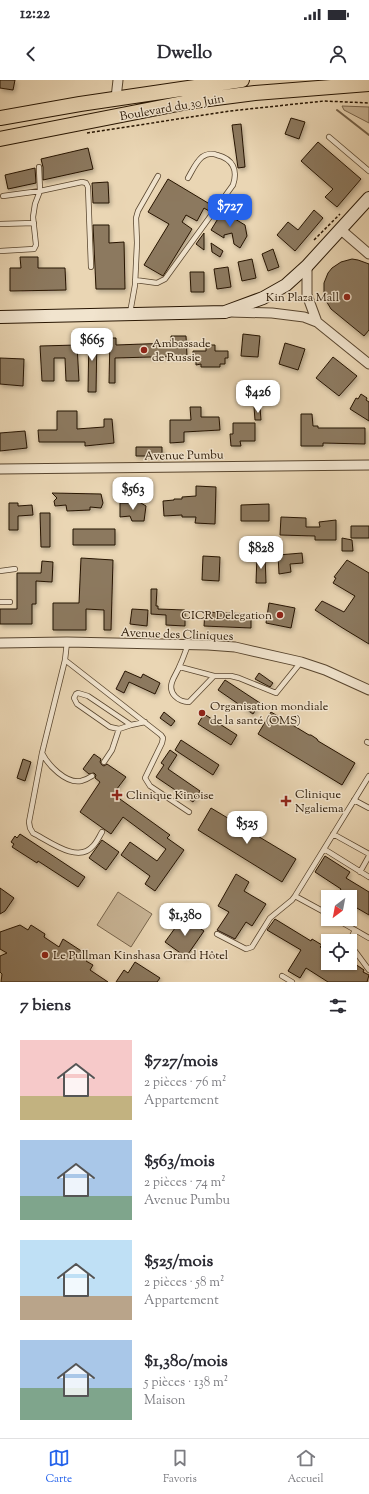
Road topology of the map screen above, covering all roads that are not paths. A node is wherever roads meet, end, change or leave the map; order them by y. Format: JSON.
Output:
{"nodes":[{"id":1,"x":118,"y":80,"type":"edge"},
{"id":2,"x":242,"y":80,"type":"edge"},
{"id":3,"x":359,"y":80,"type":"edge"},
{"id":4,"x":369,"y":84,"type":"edge"},
{"id":5,"x":255,"y":93,"type":"junction"},
{"id":6,"x":116,"y":98,"type":"junction"},
{"id":7,"x":0,"y":118,"type":"edge"},
{"id":8,"x":329,"y":137,"type":"dead end"},
{"id":9,"x":0,"y":139,"type":"edge"},
{"id":10,"x":39,"y":167,"type":"dead end"},
{"id":11,"x":369,"y":171,"type":"edge"},
{"id":12,"x":158,"y":176,"type":"dead end"},
{"id":13,"x":188,"y":178,"type":"dead end"},
{"id":14,"x":40,"y":191,"type":"junction"},
{"id":15,"x":3,"y":196,"type":"dead end"},
{"id":16,"x":369,"y":198,"type":"edge"},
{"id":17,"x":34,"y":223,"type":"junction"},
{"id":18,"x":0,"y":224,"type":"edge"},
{"id":19,"x":340,"y":229,"type":"junction"},
{"id":20,"x":0,"y":251,"type":"edge"},
{"id":21,"x":369,"y":254,"type":"edge"},
{"id":22,"x":307,"y":266,"type":"junction"},
{"id":23,"x":91,"y":267,"type":"dead end"},
{"id":24,"x":135,"y":280,"type":"junction"},
{"id":25,"x":225,"y":312,"type":"junction"},
{"id":26,"x":130,"y":315,"type":"junction"},
{"id":27,"x":0,"y":316,"type":"edge"},
{"id":28,"x":317,"y":322,"type":"junction"},
{"id":29,"x":369,"y":364,"type":"edge"},
{"id":30,"x":369,"y":465,"type":"edge"},
{"id":31,"x":0,"y":469,"type":"edge"},
{"id":32,"x":15,"y":570,"type":"dead end"},
{"id":33,"x":0,"y":571,"type":"edge"},
{"id":34,"x":0,"y":602,"type":"edge"},
{"id":35,"x":10,"y":602,"type":"dead end"},
{"id":36,"x":67,"y":642,"type":"junction"},
{"id":37,"x":0,"y":643,"type":"edge"},
{"id":38,"x":188,"y":645,"type":"junction"},
{"id":39,"x":65,"y":660,"type":"junction"},
{"id":40,"x":301,"y":662,"type":"junction"},
{"id":41,"x":180,"y":667,"type":"junction"},
{"id":42,"x":214,"y":676,"type":"junction"},
{"id":43,"x":369,"y":690,"type":"edge"},
{"id":44,"x":145,"y":722,"type":"junction"},
{"id":45,"x":131,"y":725,"type":"junction"},
{"id":46,"x":119,"y":729,"type":"junction"},
{"id":47,"x":42,"y":753,"type":"junction"},
{"id":48,"x":104,"y":762,"type":"dead end"},
{"id":49,"x":92,"y":776,"type":"dead end"},
{"id":50,"x":369,"y":776,"type":"edge"},
{"id":51,"x":354,"y":800,"type":"junction"},
{"id":52,"x":369,"y":808,"type":"edge"},
{"id":53,"x":188,"y":812,"type":"dead end"},
{"id":54,"x":102,"y":832,"type":"dead end"},
{"id":55,"x":334,"y":834,"type":"junction"},
{"id":56,"x":324,"y":849,"type":"junction"},
{"id":57,"x":369,"y":855,"type":"edge"},
{"id":58,"x":360,"y":872,"type":"junction"},
{"id":59,"x":369,"y":877,"type":"edge"},
{"id":60,"x":295,"y":896,"type":"junction"},
{"id":61,"x":321,"y":910,"type":"edge"},
{"id":62,"x":348,"y":926,"type":"edge"},
{"id":63,"x":355,"y":930,"type":"junction"},
{"id":64,"x":217,"y":934,"type":"dead end"},
{"id":65,"x":368,"y":937,"type":"edge"},
{"id":66,"x":369,"y":970,"type":"edge"},
{"id":67,"x":282,"y":976,"type":"dead end"},
{"id":68,"x":292,"y":982,"type":"edge"}],
"edges":[{"from":1,"to":6,"type":"street"},
{"from":2,"to":6,"type":"main road","name":"Boulevard du 30 Juin"},
{"from":3,"to":5,"type":"main road"},
{"from":4,"to":5,"type":"main road","name":"Boulevard du 30 Juin"},
{"from":5,"to":9,"type":"main road","name":"Boulevard du 30 Juin"},
{"from":6,"to":7,"type":"main road","name":"Boulevard du 30 Juin"},
{"from":8,"to":11,"type":"lane"},
{"from":10,"to":14,"type":"lane"},
{"from":12,"to":24,"type":"lane"},
{"from":13,"to":24,"type":"lane"},
{"from":14,"to":15,"type":"lane"},
{"from":14,"to":17,"type":"lane"},
{"from":14,"to":23,"type":"lane"},
{"from":16,"to":19,"type":"main road"},
{"from":17,"to":18,"type":"lane"},
{"from":17,"to":20,"type":"lane"},
{"from":19,"to":21,"type":"street"},
{"from":19,"to":22,"type":"main road"},
{"from":22,"to":25,"type":"main road"},
{"from":22,"to":28,"type":"street"},
{"from":24,"to":26,"type":"lane"},
{"from":25,"to":26,"type":"main road"},
{"from":25,"to":28,"type":"street"},
{"from":26,"to":27,"type":"main road"},
{"from":28,"to":29,"type":"street"},
{"from":30,"to":31,"type":"street","name":"Avenue Pumbu"},
{"from":32,"to":33,"type":"lane"},
{"from":34,"to":35,"type":"lane"},
{"from":36,"to":37,"type":"street","name":"Avenue des Cliniques"},
{"from":36,"to":38,"type":"street","name":"Avenue des Cliniques"},
{"from":36,"to":39,"type":"lane"},
{"from":38,"to":40,"type":"street","name":"Avenue des Cliniques"},
{"from":38,"to":41,"type":"lane"},
{"from":39,"to":44,"type":"lane"},
{"from":39,"to":47,"type":"lane"},
{"from":40,"to":42,"type":"lane"},
{"from":40,"to":43,"type":"street","name":"Avenue des Cliniques"},
{"from":41,"to":42,"type":"lane"},
{"from":41,"to":42,"type":"lane"},
{"from":44,"to":45,"type":"lane"},
{"from":44,"to":53,"type":"lane"},
{"from":45,"to":46,"type":"lane"},
{"from":45,"to":46,"type":"lane"},
{"from":46,"to":48,"type":"lane"},
{"from":47,"to":49,"type":"lane"},
{"from":47,"to":54,"type":"lane"},
{"from":50,"to":51,"type":"lane"},
{"from":51,"to":52,"type":"lane"},
{"from":51,"to":55,"type":"lane"},
{"from":55,"to":56,"type":"lane"},
{"from":55,"to":57,"type":"lane"},
{"from":56,"to":58,"type":"lane"},
{"from":56,"to":60,"type":"lane"},
{"from":57,"to":58,"type":"lane"},
{"from":58,"to":59,"type":"lane"},
{"from":60,"to":61,"type":"lane"},
{"from":60,"to":64,"type":"lane"},
{"from":62,"to":63,"type":"lane"},
{"from":63,"to":65,"type":"lane"},
{"from":63,"to":66,"type":"lane"},
{"from":67,"to":68,"type":"lane"}]}
